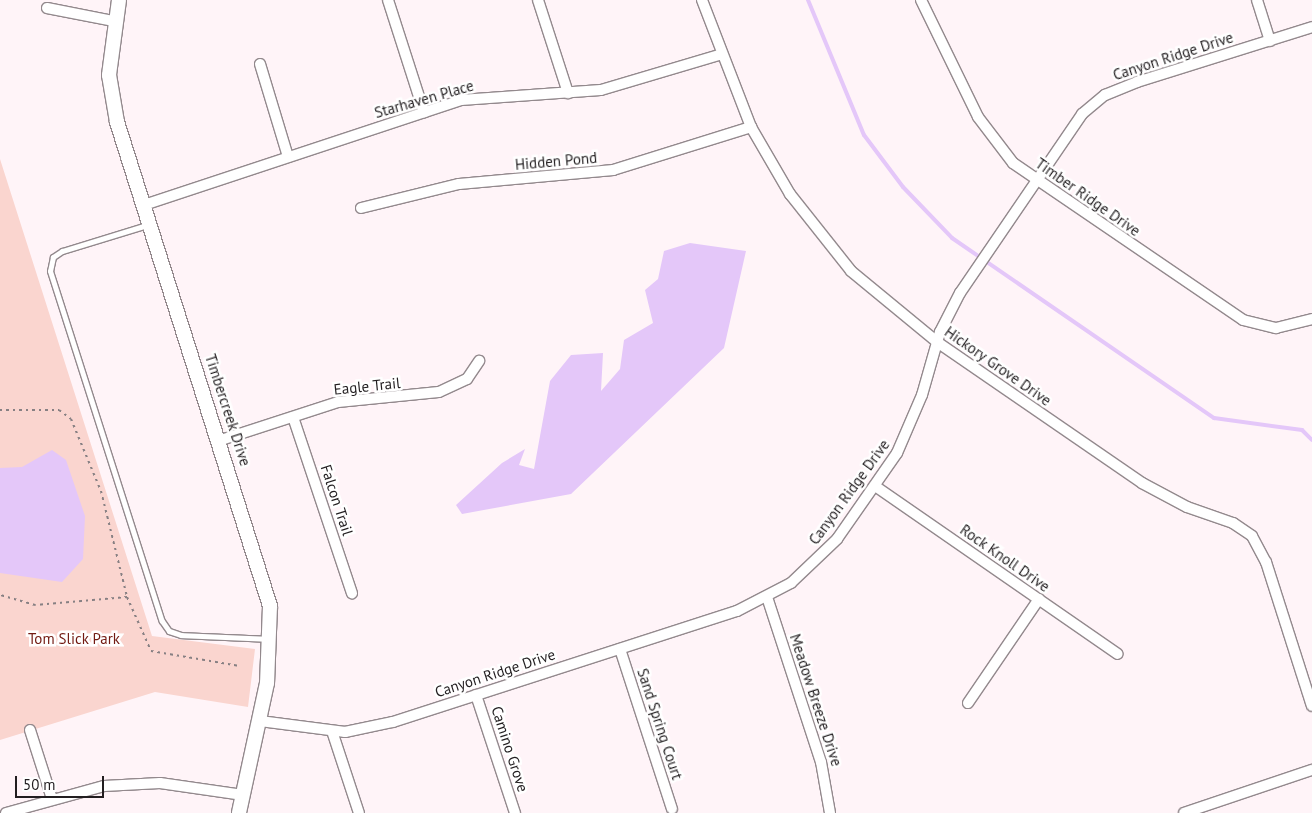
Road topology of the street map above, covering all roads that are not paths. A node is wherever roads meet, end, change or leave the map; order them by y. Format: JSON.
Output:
{"nodes":[{"id":1,"x":119,"y":0,"type":"edge"},
{"id":2,"x":388,"y":0,"type":"edge"},
{"id":3,"x":538,"y":0,"type":"edge"},
{"id":4,"x":702,"y":0,"type":"edge"},
{"id":5,"x":921,"y":0,"type":"edge"},
{"id":6,"x":1258,"y":0,"type":"edge"},
{"id":7,"x":47,"y":8,"type":"dead end"},
{"id":8,"x":113,"y":20,"type":"junction"},
{"id":9,"x":1312,"y":27,"type":"edge"},
{"id":10,"x":1270,"y":40,"type":"junction"},
{"id":11,"x":719,"y":55,"type":"junction"},
{"id":12,"x":260,"y":64,"type":"dead end"},
{"id":13,"x":568,"y":94,"type":"junction"},
{"id":14,"x":424,"y":112,"type":"junction"},
{"id":15,"x":751,"y":127,"type":"junction"},
{"id":16,"x":288,"y":157,"type":"junction"},
{"id":17,"x":1036,"y":180,"type":"junction"},
{"id":18,"x":144,"y":204,"type":"junction"},
{"id":19,"x":360,"y":208,"type":"dead end"},
{"id":20,"x":150,"y":224,"type":"junction"},
{"id":21,"x":1312,"y":319,"type":"edge"},
{"id":22,"x":937,"y":342,"type":"junction"},
{"id":23,"x":479,"y":361,"type":"dead end"},
{"id":24,"x":293,"y":417,"type":"junction"},
{"id":25,"x":221,"y":440,"type":"junction"},
{"id":26,"x":875,"y":486,"type":"junction"},
{"id":27,"x":352,"y":593,"type":"dead end"},
{"id":28,"x":767,"y":598,"type":"junction"},
{"id":29,"x":1039,"y":599,"type":"junction"},
{"id":30,"x":272,"y":639,"type":"junction"},
{"id":31,"x":620,"y":649,"type":"junction"},
{"id":32,"x":1118,"y":654,"type":"dead end"},
{"id":33,"x":476,"y":695,"type":"junction"},
{"id":34,"x":968,"y":702,"type":"dead end"},
{"id":35,"x":1312,"y":706,"type":"edge"},
{"id":36,"x":260,"y":721,"type":"junction"},
{"id":37,"x":30,"y":730,"type":"dead end"},
{"id":38,"x":332,"y":731,"type":"junction"},
{"id":39,"x":1312,"y":770,"type":"edge"},
{"id":40,"x":243,"y":795,"type":"junction"},
{"id":41,"x":52,"y":798,"type":"junction"},
{"id":42,"x":672,"y":809,"type":"dead end"},
{"id":43,"x":6,"y":813,"type":"edge"},
{"id":44,"x":239,"y":813,"type":"edge"},
{"id":45,"x":359,"y":813,"type":"edge"},
{"id":46,"x":515,"y":813,"type":"edge"},
{"id":47,"x":830,"y":813,"type":"edge"},
{"id":48,"x":1184,"y":813,"type":"edge"}],
"edges":[{"from":1,"to":8,"type":"street","name":"Timbercreek Drive"},
{"from":2,"to":14,"type":"street"},
{"from":3,"to":13,"type":"street"},
{"from":4,"to":11,"type":"street","name":"Hickory Grove Drive"},
{"from":5,"to":17,"type":"street","name":"Timber Ridge Drive"},
{"from":6,"to":10,"type":"street"},
{"from":7,"to":8,"type":"street"},
{"from":8,"to":18,"type":"street","name":"Timbercreek Drive"},
{"from":9,"to":10,"type":"street","name":"Canyon Ridge Drive"},
{"from":10,"to":17,"type":"street","name":"Canyon Ridge Drive"},
{"from":11,"to":13,"type":"street","name":"Starhaven Place"},
{"from":11,"to":15,"type":"street","name":"Hickory Grove Drive"},
{"from":12,"to":16,"type":"street"},
{"from":13,"to":14,"type":"street","name":"Starhaven Place"},
{"from":14,"to":16,"type":"street","name":"Starhaven Place"},
{"from":15,"to":19,"type":"street","name":"Hidden Pond"},
{"from":15,"to":22,"type":"street","name":"Hickory Grove Drive"},
{"from":16,"to":18,"type":"street","name":"Starhaven Place"},
{"from":17,"to":21,"type":"street","name":"Timber Ridge Drive"},
{"from":17,"to":22,"type":"street","name":"Canyon Ridge Drive"},
{"from":18,"to":20,"type":"street","name":"Timbercreek Drive"},
{"from":20,"to":25,"type":"street","name":"Timbercreek Drive"},
{"from":20,"to":30,"type":"lane"},
{"from":22,"to":26,"type":"street","name":"Canyon Ridge Drive"},
{"from":22,"to":35,"type":"street","name":"Hickory Grove Drive"},
{"from":23,"to":24,"type":"street","name":"Eagle Trail"},
{"from":24,"to":25,"type":"street","name":"Eagle Trail"},
{"from":24,"to":27,"type":"street","name":"Falcon Trail"},
{"from":25,"to":30,"type":"street","name":"Timbercreek Drive"},
{"from":26,"to":28,"type":"street","name":"Canyon Ridge Drive"},
{"from":26,"to":29,"type":"street","name":"Rock Knoll Drive"},
{"from":28,"to":31,"type":"street","name":"Canyon Ridge Drive"},
{"from":28,"to":47,"type":"street","name":"Meadow Breeze Drive"},
{"from":29,"to":32,"type":"street","name":"Rock Knoll Drive"},
{"from":29,"to":34,"type":"street"},
{"from":30,"to":36,"type":"street","name":"Timbercreek Drive"},
{"from":31,"to":33,"type":"street","name":"Canyon Ridge Drive"},
{"from":31,"to":42,"type":"street","name":"Sand Spring Court"},
{"from":33,"to":38,"type":"street","name":"Canyon Ridge Drive"},
{"from":33,"to":46,"type":"street","name":"Camino Grove"},
{"from":36,"to":38,"type":"street","name":"Canyon Ridge Drive"},
{"from":36,"to":40,"type":"street","name":"Timbercreek Drive"},
{"from":37,"to":41,"type":"street"},
{"from":38,"to":45,"type":"street"},
{"from":39,"to":48,"type":"street"},
{"from":40,"to":41,"type":"street"},
{"from":40,"to":44,"type":"street","name":"Timbercreek Drive"},
{"from":41,"to":43,"type":"street"}]}
